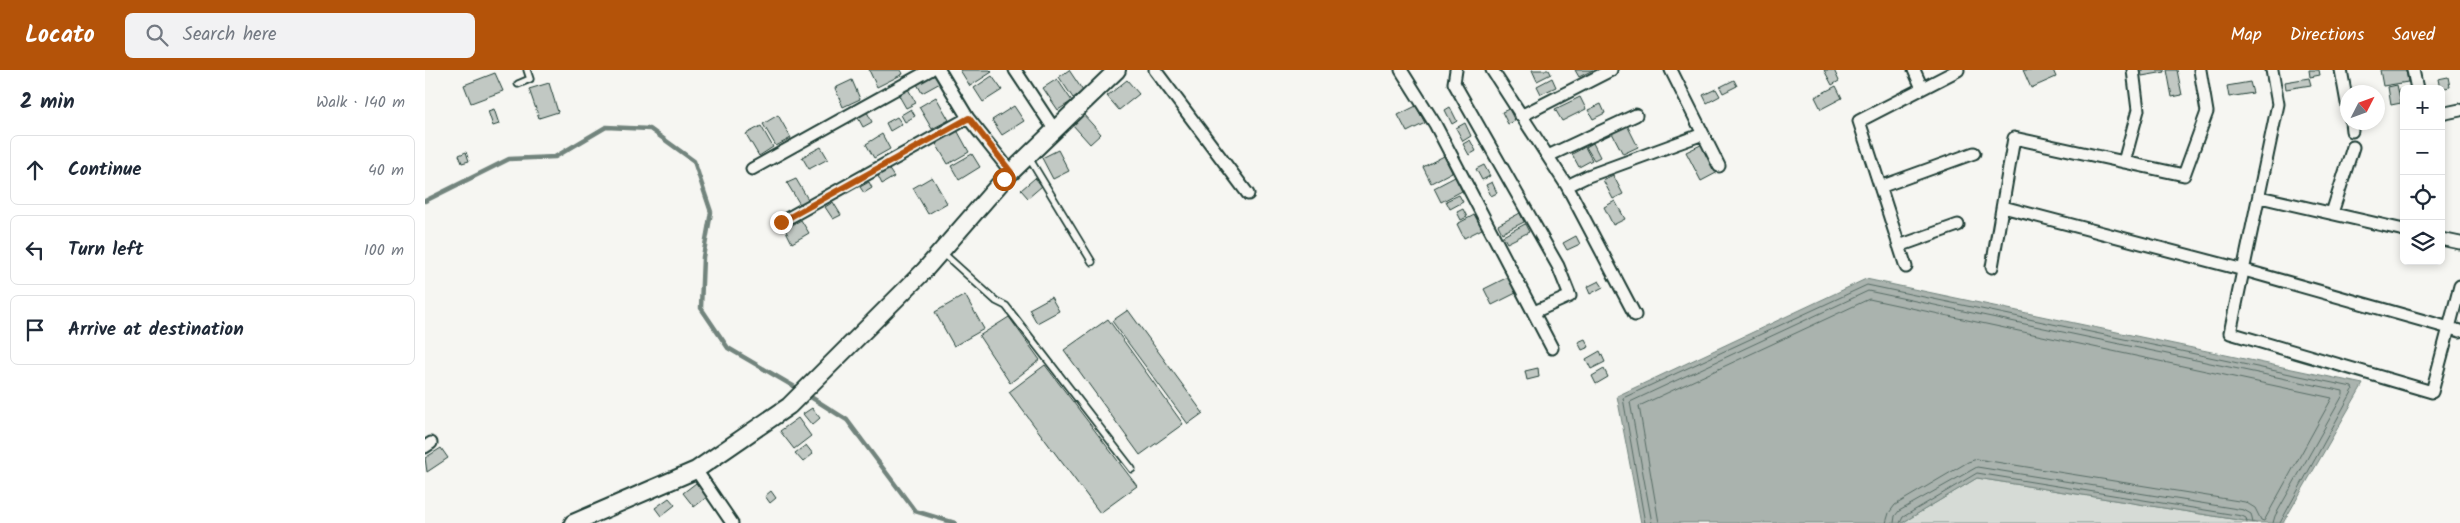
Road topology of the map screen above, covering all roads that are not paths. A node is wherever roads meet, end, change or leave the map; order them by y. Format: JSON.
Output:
{"nodes":[{"id":1,"x":527,"y":70,"type":"edge"},
{"id":2,"x":930,"y":70,"type":"edge"},
{"id":3,"x":939,"y":70,"type":"edge"},
{"id":4,"x":1015,"y":70,"type":"edge"},
{"id":5,"x":1117,"y":70,"type":"edge"},
{"id":6,"x":1155,"y":70,"type":"edge"},
{"id":7,"x":1401,"y":70,"type":"edge"},
{"id":8,"x":1456,"y":70,"type":"edge"},
{"id":9,"x":1491,"y":70,"type":"edge"},
{"id":10,"x":1611,"y":70,"type":"edge"},
{"id":11,"x":1671,"y":70,"type":"edge"},
{"id":12,"x":1914,"y":70,"type":"edge"},
{"id":13,"x":1957,"y":70,"type":"edge"},
{"id":14,"x":2133,"y":70,"type":"edge"},
{"id":15,"x":2200,"y":70,"type":"edge"},
{"id":16,"x":2272,"y":70,"type":"edge"},
{"id":17,"x":2341,"y":70,"type":"edge"},
{"id":18,"x":2413,"y":70,"type":"edge"},
{"id":19,"x":517,"y":84,"type":"dead end"},
{"id":20,"x":2344,"y":85,"type":"edge"},
{"id":21,"x":2416,"y":85,"type":"edge"},
{"id":22,"x":1922,"y":88,"type":"junction"},
{"id":23,"x":2460,"y":110,"type":"edge"},
{"id":24,"x":2445,"y":113,"type":"edge"},
{"id":25,"x":1636,"y":115,"type":"dead end"},
{"id":26,"x":1521,"y":116,"type":"junction"},
{"id":27,"x":969,"y":118,"type":"junction"},
{"id":28,"x":1054,"y":129,"type":"junction"},
{"id":29,"x":1703,"y":134,"type":"junction"},
{"id":30,"x":2353,"y":147,"type":"dead end"},
{"id":31,"x":1974,"y":153,"type":"dead end"},
{"id":32,"x":1548,"y":156,"type":"junction"},
{"id":33,"x":1027,"y":157,"type":"junction"},
{"id":34,"x":2124,"y":162,"type":"junction"},
{"id":35,"x":1719,"y":166,"type":"dead end"},
{"id":36,"x":752,"y":169,"type":"dead end"},
{"id":37,"x":1011,"y":172,"type":"junction"},
{"id":38,"x":1567,"y":186,"type":"junction"},
{"id":39,"x":1880,"y":187,"type":"junction"},
{"id":40,"x":1248,"y":194,"type":"dead end"},
{"id":41,"x":2260,"y":197,"type":"junction"},
{"id":42,"x":2003,"y":207,"type":"junction"},
{"id":43,"x":2332,"y":213,"type":"junction"},
{"id":44,"x":781,"y":222,"type":"dead end"},
{"id":45,"x":1958,"y":224,"type":"dead end"},
{"id":46,"x":2400,"y":229,"type":"edge"},
{"id":47,"x":2445,"y":240,"type":"edge"},
{"id":48,"x":2460,"y":243,"type":"edge"},
{"id":49,"x":1899,"y":246,"type":"junction"},
{"id":50,"x":941,"y":252,"type":"junction"},
{"id":51,"x":1092,"y":262,"type":"dead end"},
{"id":52,"x":1906,"y":267,"type":"dead end"},
{"id":53,"x":1992,"y":267,"type":"dead end"},
{"id":54,"x":2244,"y":270,"type":"junction"},
{"id":55,"x":2460,"y":286,"type":"edge"},
{"id":56,"x":1534,"y":312,"type":"junction"},
{"id":57,"x":1635,"y":314,"type":"dead end"},
{"id":58,"x":2455,"y":329,"type":"edge"},
{"id":59,"x":1552,"y":348,"type":"dead end"},
{"id":60,"x":1131,"y":469,"type":"dead end"},
{"id":61,"x":696,"y":470,"type":"junction"},
{"id":62,"x":573,"y":523,"type":"edge"},
{"id":63,"x":732,"y":523,"type":"edge"}],
"edges":[{"from":1,"to":19,"type":"lane"},
{"from":2,"to":36,"type":"street"},
{"from":3,"to":27,"type":"street"},
{"from":4,"to":28,"type":"street"},
{"from":5,"to":28,"type":"street"},
{"from":6,"to":40,"type":"street"},
{"from":7,"to":56,"type":"street"},
{"from":8,"to":56,"type":"street"},
{"from":9,"to":26,"type":"street"},
{"from":10,"to":26,"type":"street"},
{"from":11,"to":29,"type":"street"},
{"from":12,"to":22,"type":"street"},
{"from":13,"to":22,"type":"street"},
{"from":14,"to":34,"type":"street"},
{"from":15,"to":34,"type":"street"},
{"from":16,"to":41,"type":"street"},
{"from":17,"to":20,"type":"street"},
{"from":18,"to":21,"type":"street"},
{"from":22,"to":39,"type":"street"},
{"from":23,"to":24,"type":"street"},
{"from":25,"to":32,"type":"street"},
{"from":26,"to":32,"type":"street"},
{"from":27,"to":37,"type":"street"},
{"from":27,"to":44,"type":"street"},
{"from":28,"to":33,"type":"street"},
{"from":29,"to":35,"type":"street"},
{"from":29,"to":38,"type":"street"},
{"from":30,"to":43,"type":"street"},
{"from":31,"to":39,"type":"street"},
{"from":32,"to":38,"type":"street"},
{"from":33,"to":37,"type":"street"},
{"from":33,"to":51,"type":"lane"},
{"from":34,"to":42,"type":"street"},
{"from":37,"to":50,"type":"street"},
{"from":38,"to":57,"type":"street"},
{"from":39,"to":49,"type":"street"},
{"from":41,"to":43,"type":"street"},
{"from":41,"to":54,"type":"street"},
{"from":42,"to":53,"type":"street"},
{"from":42,"to":54,"type":"street"},
{"from":43,"to":46,"type":"street"},
{"from":45,"to":49,"type":"street"},
{"from":47,"to":48,"type":"street"},
{"from":49,"to":52,"type":"street"},
{"from":50,"to":60,"type":"lane"},
{"from":50,"to":61,"type":"street"},
{"from":54,"to":58,"type":"street"},
{"from":54,"to":58,"type":"street"},
{"from":55,"to":58,"type":"street"},
{"from":56,"to":59,"type":"street"},
{"from":61,"to":62,"type":"street"},
{"from":61,"to":63,"type":"street"}]}
